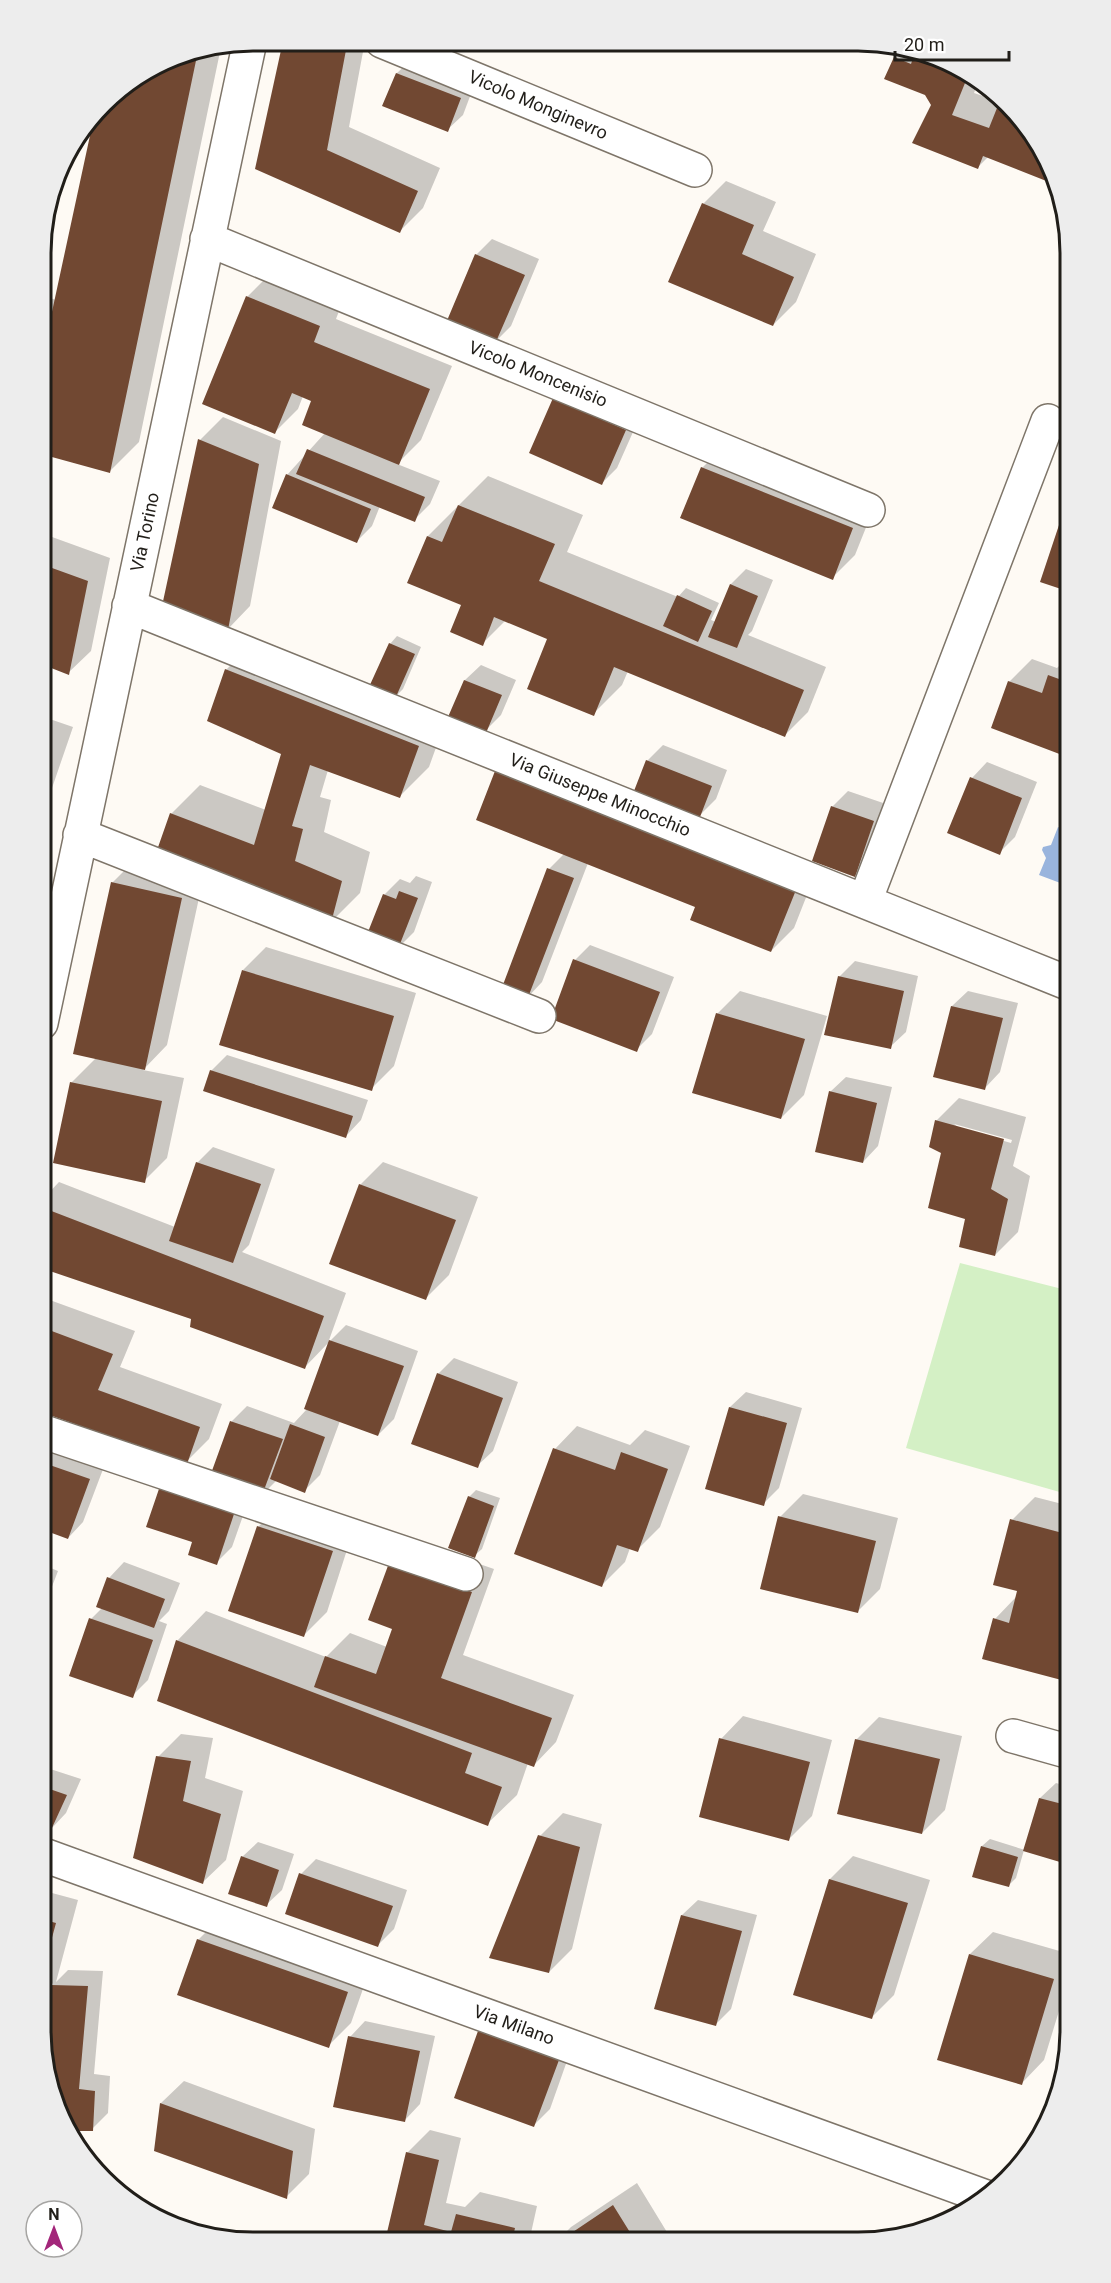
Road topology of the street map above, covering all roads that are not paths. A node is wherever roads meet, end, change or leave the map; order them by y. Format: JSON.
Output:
{"nodes":[{"id":1,"x":248,"y":51,"type":"edge"},
{"id":2,"x":406,"y":51,"type":"edge"},
{"id":3,"x":694,"y":170,"type":"dead end"},
{"id":4,"x":207,"y":239,"type":"junction"},
{"id":5,"x":1048,"y":421,"type":"dead end"},
{"id":6,"x":868,"y":510,"type":"dead end"},
{"id":7,"x":129,"y":606,"type":"junction"},
{"id":8,"x":80,"y":835,"type":"junction"},
{"id":9,"x":865,"y":901,"type":"junction"},
{"id":10,"x":51,"y":975,"type":"edge"},
{"id":11,"x":1060,"y":980,"type":"edge"},
{"id":12,"x":539,"y":1016,"type":"dead end"},
{"id":13,"x":51,"y":1434,"type":"edge"},
{"id":14,"x":466,"y":1574,"type":"dead end"},
{"id":15,"x":1013,"y":1736,"type":"dead end"},
{"id":16,"x":1060,"y":1749,"type":"edge"},
{"id":17,"x":51,"y":1858,"type":"edge"},
{"id":18,"x":976,"y":2193,"type":"edge"}],
"edges":[{"from":1,"to":4,"type":"street","name":"Via Torino"},
{"from":2,"to":3,"type":"street","name":"Vicolo Monginevro"},
{"from":4,"to":6,"type":"street","name":"Vicolo Moncenisio"},
{"from":4,"to":7,"type":"street","name":"Via Torino"},
{"from":5,"to":9,"type":"street"},
{"from":7,"to":8,"type":"street","name":"Via Torino"},
{"from":7,"to":9,"type":"street","name":"Via Giuseppe Minocchio"},
{"from":8,"to":10,"type":"street","name":"Via Torino"},
{"from":8,"to":12,"type":"street"},
{"from":9,"to":11,"type":"street","name":"Via Giuseppe Minocchio"},
{"from":13,"to":14,"type":"street"},
{"from":15,"to":16,"type":"street"},
{"from":17,"to":18,"type":"street","name":"Via Milano"}]}
